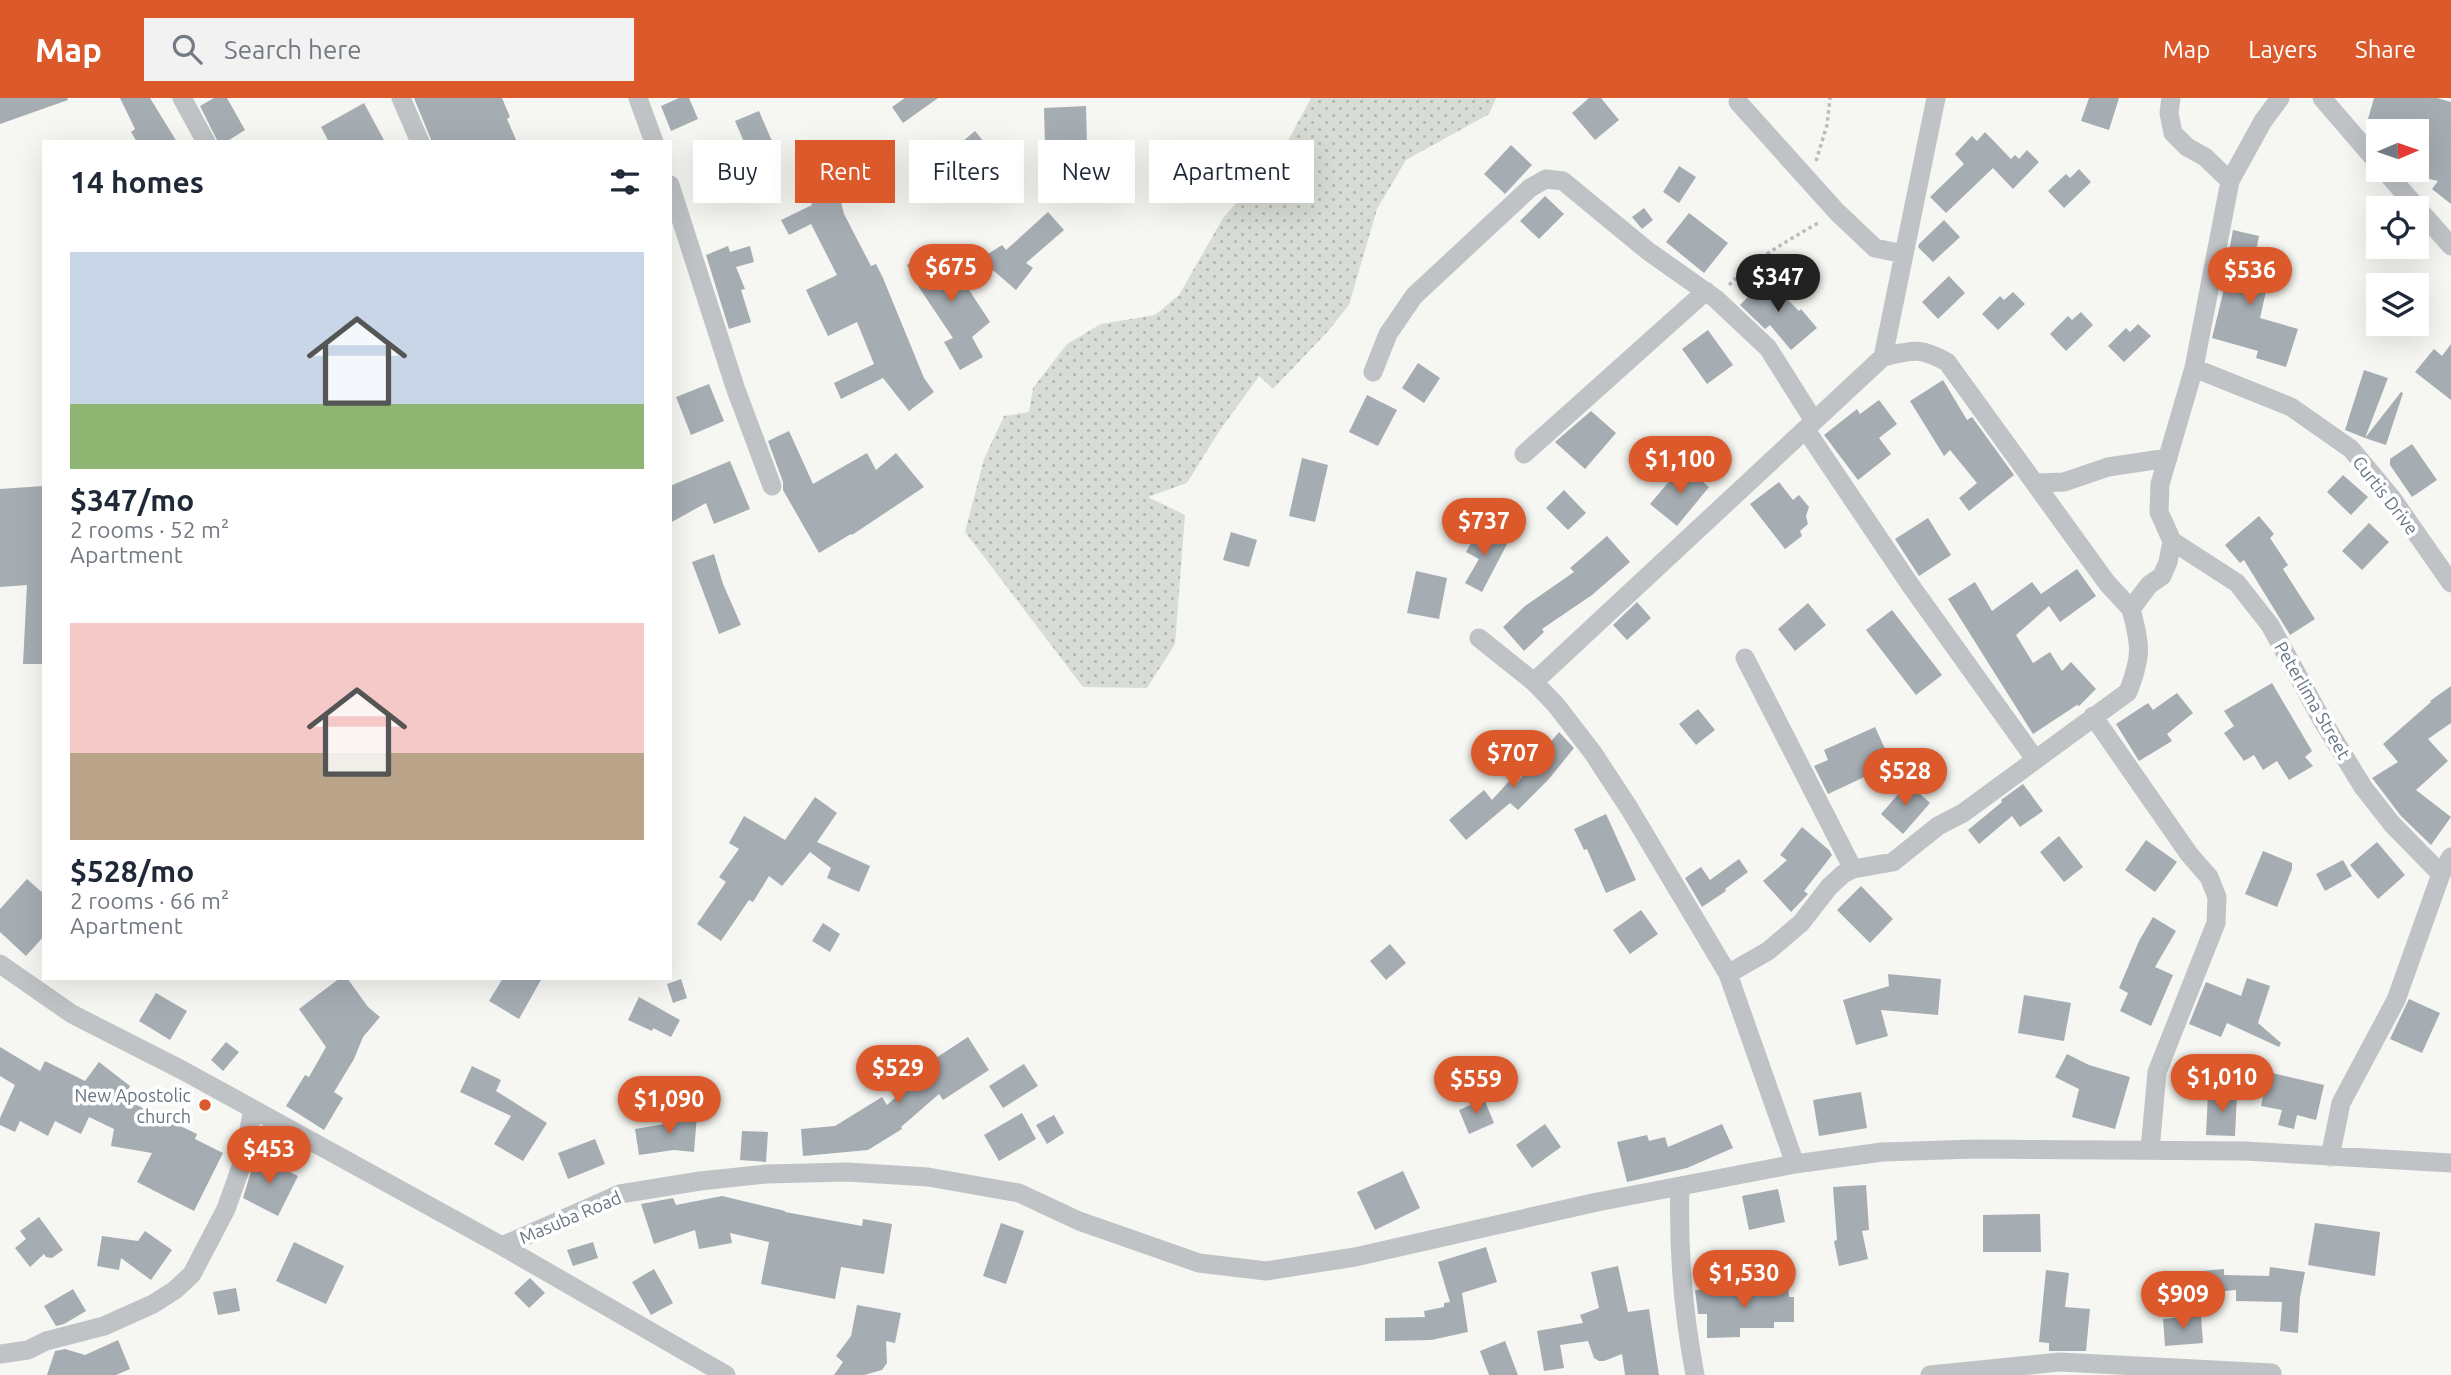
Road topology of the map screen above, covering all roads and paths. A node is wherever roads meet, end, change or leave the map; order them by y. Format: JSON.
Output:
{"nodes":[{"id":1,"x":182,"y":98,"type":"edge"},
{"id":2,"x":401,"y":98,"type":"edge"},
{"id":3,"x":638,"y":98,"type":"edge"},
{"id":4,"x":1830,"y":98,"type":"edge"},
{"id":5,"x":1936,"y":98,"type":"edge"},
{"id":6,"x":2171,"y":98,"type":"edge"},
{"id":7,"x":2280,"y":98,"type":"edge"},
{"id":8,"x":2322,"y":98,"type":"edge"},
{"id":9,"x":1738,"y":102,"type":"dead end"},
{"id":10,"x":205,"y":140,"type":"edge"},
{"id":11,"x":419,"y":140,"type":"edge"},
{"id":12,"x":653,"y":140,"type":"edge"},
{"id":13,"x":2366,"y":149,"type":"edge"},
{"id":14,"x":2230,"y":181,"type":"junction"},
{"id":15,"x":1810,"y":182,"type":"junction"},
{"id":16,"x":2395,"y":182,"type":"edge"},
{"id":17,"x":672,"y":191,"type":"edge"},
{"id":18,"x":1837,"y":212,"type":"junction"},
{"id":19,"x":2451,"y":246,"type":"edge"},
{"id":20,"x":1904,"y":254,"type":"junction"},
{"id":21,"x":1711,"y":295,"type":"junction"},
{"id":22,"x":1883,"y":357,"type":"junction"},
{"id":23,"x":2194,"y":368,"type":"junction"},
{"id":24,"x":1373,"y":372,"type":"dead end"},
{"id":25,"x":1810,"y":425,"type":"junction"},
{"id":26,"x":1524,"y":454,"type":"dead end"},
{"id":27,"x":2168,"y":458,"type":"junction"},
{"id":28,"x":2036,"y":483,"type":"junction"},
{"id":29,"x":772,"y":486,"type":"dead end"},
{"id":30,"x":2172,"y":541,"type":"junction"},
{"id":31,"x":2451,"y":583,"type":"edge"},
{"id":32,"x":2131,"y":609,"type":"junction"},
{"id":33,"x":1479,"y":638,"type":"dead end"},
{"id":34,"x":1745,"y":658,"type":"dead end"},
{"id":35,"x":1534,"y":682,"type":"junction"},
{"id":36,"x":2093,"y":716,"type":"junction"},
{"id":37,"x":2035,"y":759,"type":"junction"},
{"id":38,"x":2446,"y":865,"type":"edge"},
{"id":39,"x":1853,"y":869,"type":"junction"},
{"id":40,"x":0,"y":964,"type":"edge"},
{"id":41,"x":1728,"y":974,"type":"junction"},
{"id":42,"x":253,"y":1109,"type":"junction"},
{"id":43,"x":2150,"y":1150,"type":"junction"},
{"id":44,"x":2330,"y":1157,"type":"junction"},
{"id":45,"x":2451,"y":1163,"type":"edge"},
{"id":46,"x":1795,"y":1164,"type":"junction"},
{"id":47,"x":1680,"y":1186,"type":"junction"},
{"id":48,"x":502,"y":1245,"type":"junction"},
{"id":49,"x":0,"y":1354,"type":"edge"},
{"id":50,"x":2272,"y":1373,"type":"dead end"},
{"id":51,"x":726,"y":1375,"type":"edge"},
{"id":52,"x":1695,"y":1375,"type":"edge"},
{"id":53,"x":1930,"y":1375,"type":"edge"}],
"edges":[{"from":1,"to":10,"type":"street"},
{"from":2,"to":11,"type":"street"},
{"from":3,"to":12,"type":"street"},
{"from":4,"to":15,"type":"path"},
{"from":5,"to":20,"type":"street"},
{"from":6,"to":14,"type":"street"},
{"from":7,"to":14,"type":"street"},
{"from":8,"to":13,"type":"street"},
{"from":9,"to":15,"type":"street"},
{"from":14,"to":23,"type":"street"},
{"from":15,"to":18,"type":"street"},
{"from":16,"to":19,"type":"street"},
{"from":17,"to":29,"type":"street"},
{"from":18,"to":20,"type":"street"},
{"from":18,"to":21,"type":"path"},
{"from":20,"to":22,"type":"street"},
{"from":21,"to":24,"type":"street"},
{"from":21,"to":25,"type":"street"},
{"from":21,"to":26,"type":"street"},
{"from":22,"to":25,"type":"street"},
{"from":22,"to":28,"type":"street"},
{"from":23,"to":27,"type":"street"},
{"from":23,"to":31,"type":"street","name":"Curtis Drive"},
{"from":25,"to":35,"type":"street"},
{"from":25,"to":37,"type":"street"},
{"from":27,"to":28,"type":"street"},
{"from":27,"to":30,"type":"street"},
{"from":28,"to":32,"type":"street"},
{"from":30,"to":32,"type":"street"},
{"from":30,"to":38,"type":"street","name":"Peterlima Street"},
{"from":32,"to":36,"type":"street"},
{"from":33,"to":35,"type":"street"},
{"from":34,"to":39,"type":"street"},
{"from":35,"to":41,"type":"street"},
{"from":36,"to":37,"type":"street"},
{"from":36,"to":43,"type":"street"},
{"from":37,"to":39,"type":"street"},
{"from":38,"to":44,"type":"street","name":"Peterlima Street"},
{"from":39,"to":41,"type":"street"},
{"from":40,"to":42,"type":"street","name":"Masuba Road"},
{"from":41,"to":46,"type":"street"},
{"from":42,"to":48,"type":"street","name":"Masuba Road"},
{"from":42,"to":49,"type":"street"},
{"from":43,"to":44,"type":"street","name":"Masuba Road"},
{"from":43,"to":46,"type":"street","name":"Masuba Road"},
{"from":44,"to":45,"type":"street","name":"Masuba Road"},
{"from":46,"to":47,"type":"street","name":"Masuba Road"},
{"from":47,"to":48,"type":"street","name":"Masuba Road"},
{"from":47,"to":52,"type":"street"},
{"from":48,"to":51,"type":"street"},
{"from":50,"to":53,"type":"street"}]}
